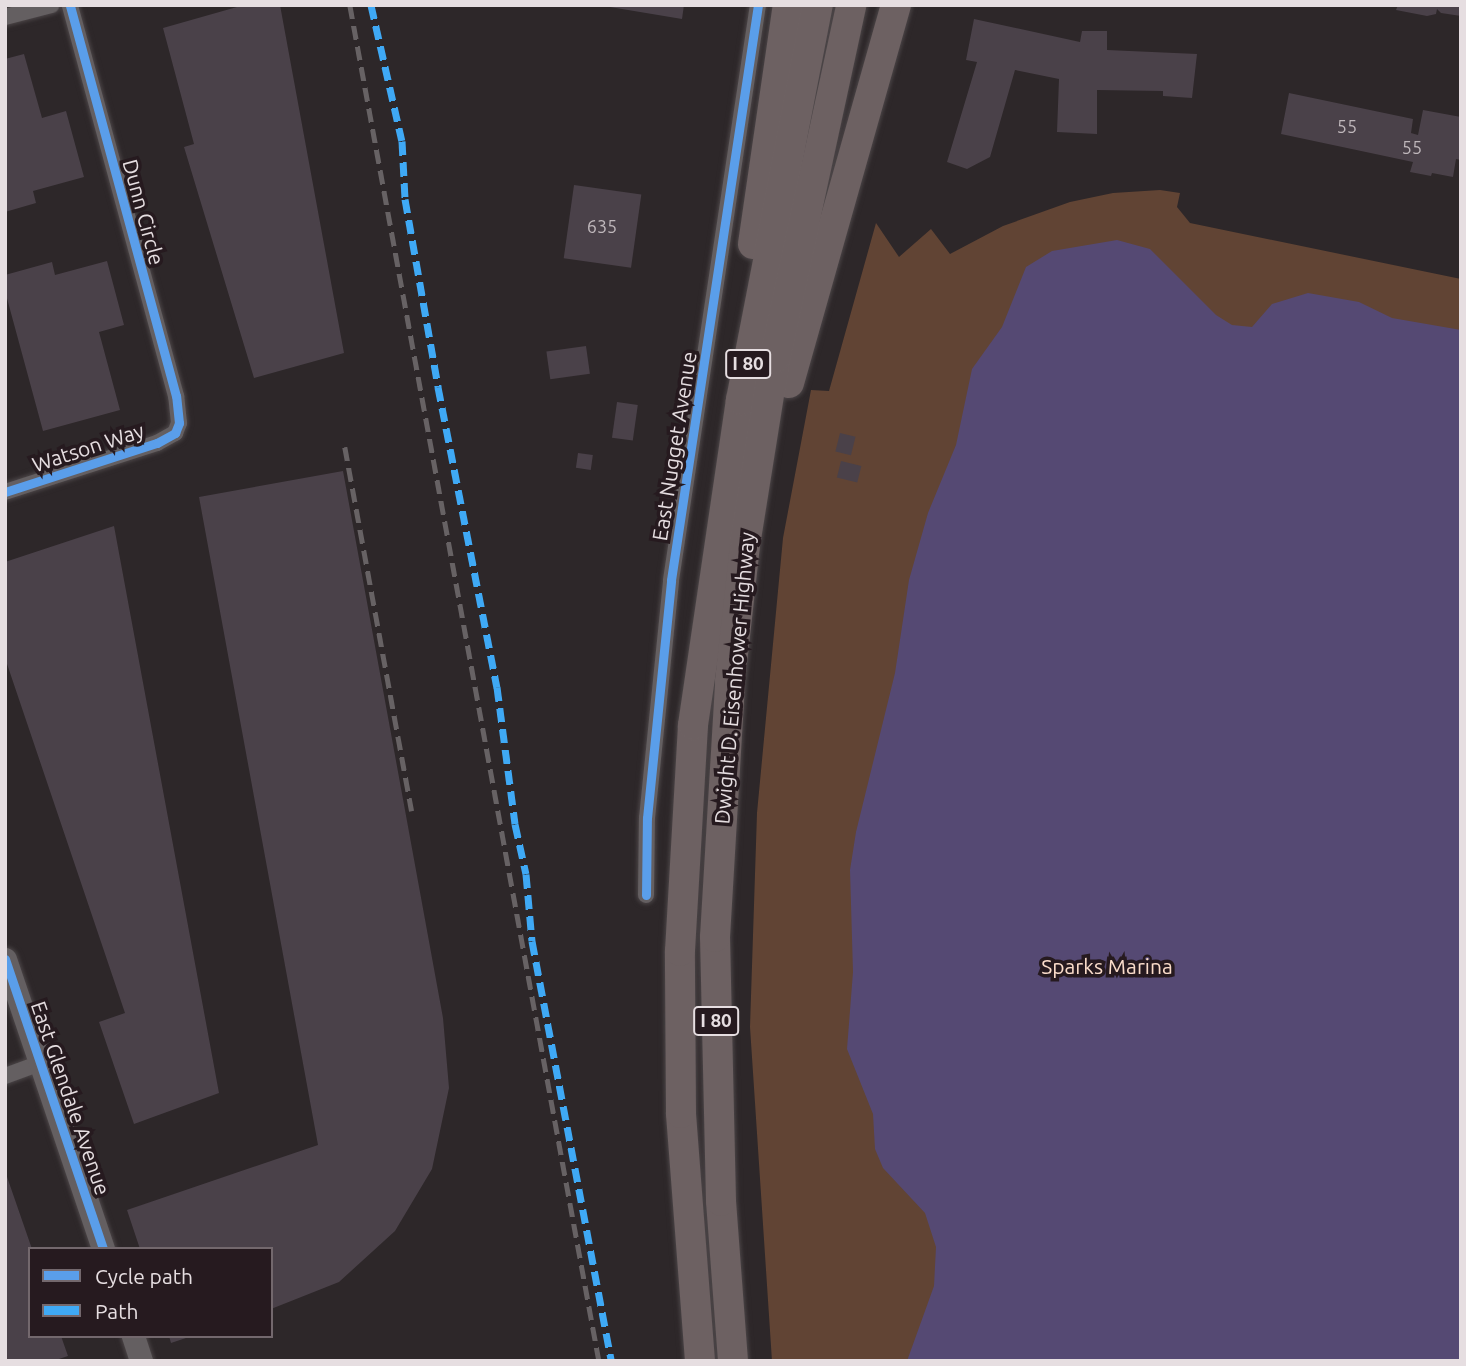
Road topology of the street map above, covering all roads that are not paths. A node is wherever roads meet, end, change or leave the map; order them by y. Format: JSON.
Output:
{"nodes":[{"id":1,"x":51,"y":5,"type":"edge"},
{"id":2,"x":70,"y":5,"type":"edge"},
{"id":3,"x":758,"y":5,"type":"edge"},
{"id":4,"x":788,"y":5,"type":"edge"},
{"id":5,"x":818,"y":5,"type":"edge"},
{"id":6,"x":851,"y":5,"type":"edge"},
{"id":7,"x":896,"y":5,"type":"edge"},
{"id":8,"x":5,"y":18,"type":"edge"},
{"id":9,"x":177,"y":428,"type":"joint"},
{"id":10,"x":5,"y":492,"type":"edge"},
{"id":11,"x":730,"y":681,"type":"junction"},
{"id":12,"x":693,"y":725,"type":"junction"},
{"id":13,"x":646,"y":895,"type":"dead end"},
{"id":14,"x":5,"y":959,"type":"edge"},
{"id":15,"x":40,"y":1063,"type":"junction"},
{"id":16,"x":5,"y":1076,"type":"edge"},
{"id":17,"x":102,"y":1247,"type":"edge"},
{"id":18,"x":134,"y":1338,"type":"edge"},
{"id":19,"x":141,"y":1361,"type":"edge"},
{"id":20,"x":700,"y":1361,"type":"edge"},
{"id":21,"x":733,"y":1361,"type":"edge"}],
"edges":[{"from":1,"to":8,"type":"street"},
{"from":2,"to":9,"type":"street","name":"Dunn Circle"},
{"from":3,"to":13,"type":"street","name":"East Nugget Avenue"},
{"from":4,"to":12,"type":"highway"},
{"from":5,"to":12,"type":"highway","name":"Dwight D. Eisenhower Highway","number":"I 80"},
{"from":6,"to":11,"type":"highway","name":"Dwight D. Eisenhower Highway","number":"I 80"},
{"from":7,"to":11,"type":"highway"},
{"from":9,"to":10,"type":"street","name":"Watson Way"},
{"from":11,"to":21,"type":"highway","name":"Dwight D. Eisenhower Highway","number":"I 80"},
{"from":12,"to":20,"type":"highway","name":"Dwight D. Eisenhower Highway","number":"I 80"},
{"from":14,"to":15,"type":"street","name":"East Glendale Avenue"},
{"from":15,"to":16,"type":"street"},
{"from":15,"to":17,"type":"street","name":"East Glendale Avenue"},
{"from":18,"to":19,"type":"street"}]}
